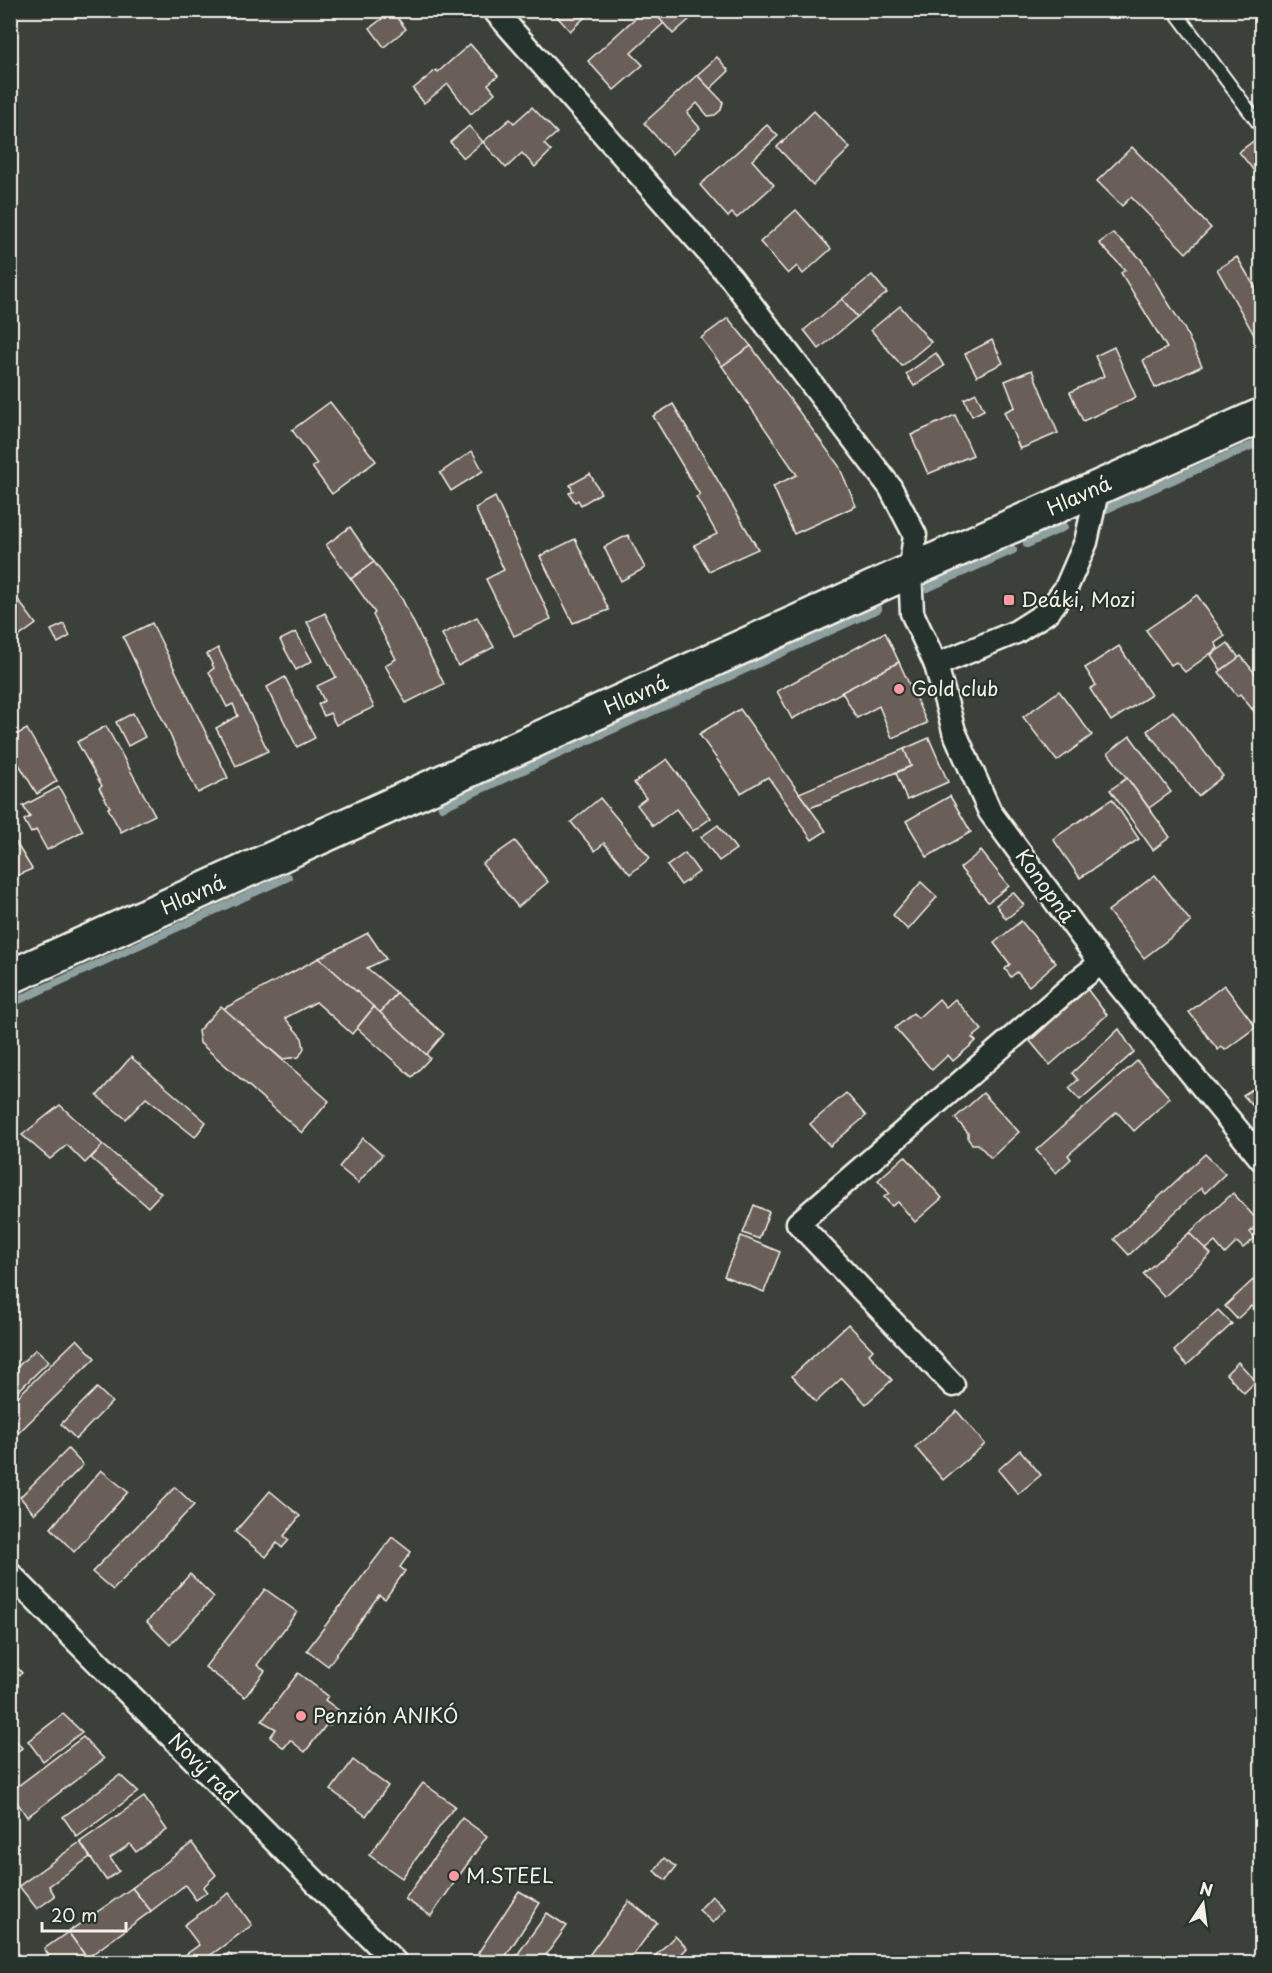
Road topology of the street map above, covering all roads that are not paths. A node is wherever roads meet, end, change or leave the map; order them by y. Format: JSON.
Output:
{"nodes":[{"id":1,"x":494,"y":10,"type":"edge"},
{"id":2,"x":1174,"y":10,"type":"edge"},
{"id":3,"x":1262,"y":128,"type":"edge"},
{"id":4,"x":1262,"y":415,"type":"edge"},
{"id":5,"x":1098,"y":487,"type":"junction"},
{"id":6,"x":910,"y":571,"type":"junction"},
{"id":7,"x":936,"y":665,"type":"junction"},
{"id":8,"x":1101,"y":963,"type":"junction"},
{"id":9,"x":10,"y":977,"type":"edge"},
{"id":10,"x":1262,"y":1160,"type":"edge"},
{"id":11,"x":953,"y":1385,"type":"dead end"},
{"id":12,"x":10,"y":1574,"type":"edge"},
{"id":13,"x":395,"y":1962,"type":"edge"}],
"edges":[{"from":1,"to":6,"type":"street","name":"Konopná"},
{"from":2,"to":3,"type":"lane"},
{"from":4,"to":5,"type":"street","name":"Hlavná"},
{"from":5,"to":6,"type":"street","name":"Hlavná"},
{"from":5,"to":7,"type":"street"},
{"from":6,"to":7,"type":"street","name":"Konopná"},
{"from":6,"to":9,"type":"street","name":"Hlavná"},
{"from":7,"to":8,"type":"street","name":"Konopná"},
{"from":8,"to":10,"type":"street","name":"Konopná"},
{"from":8,"to":11,"type":"street"},
{"from":12,"to":13,"type":"street","name":"Nový rad"}]}
